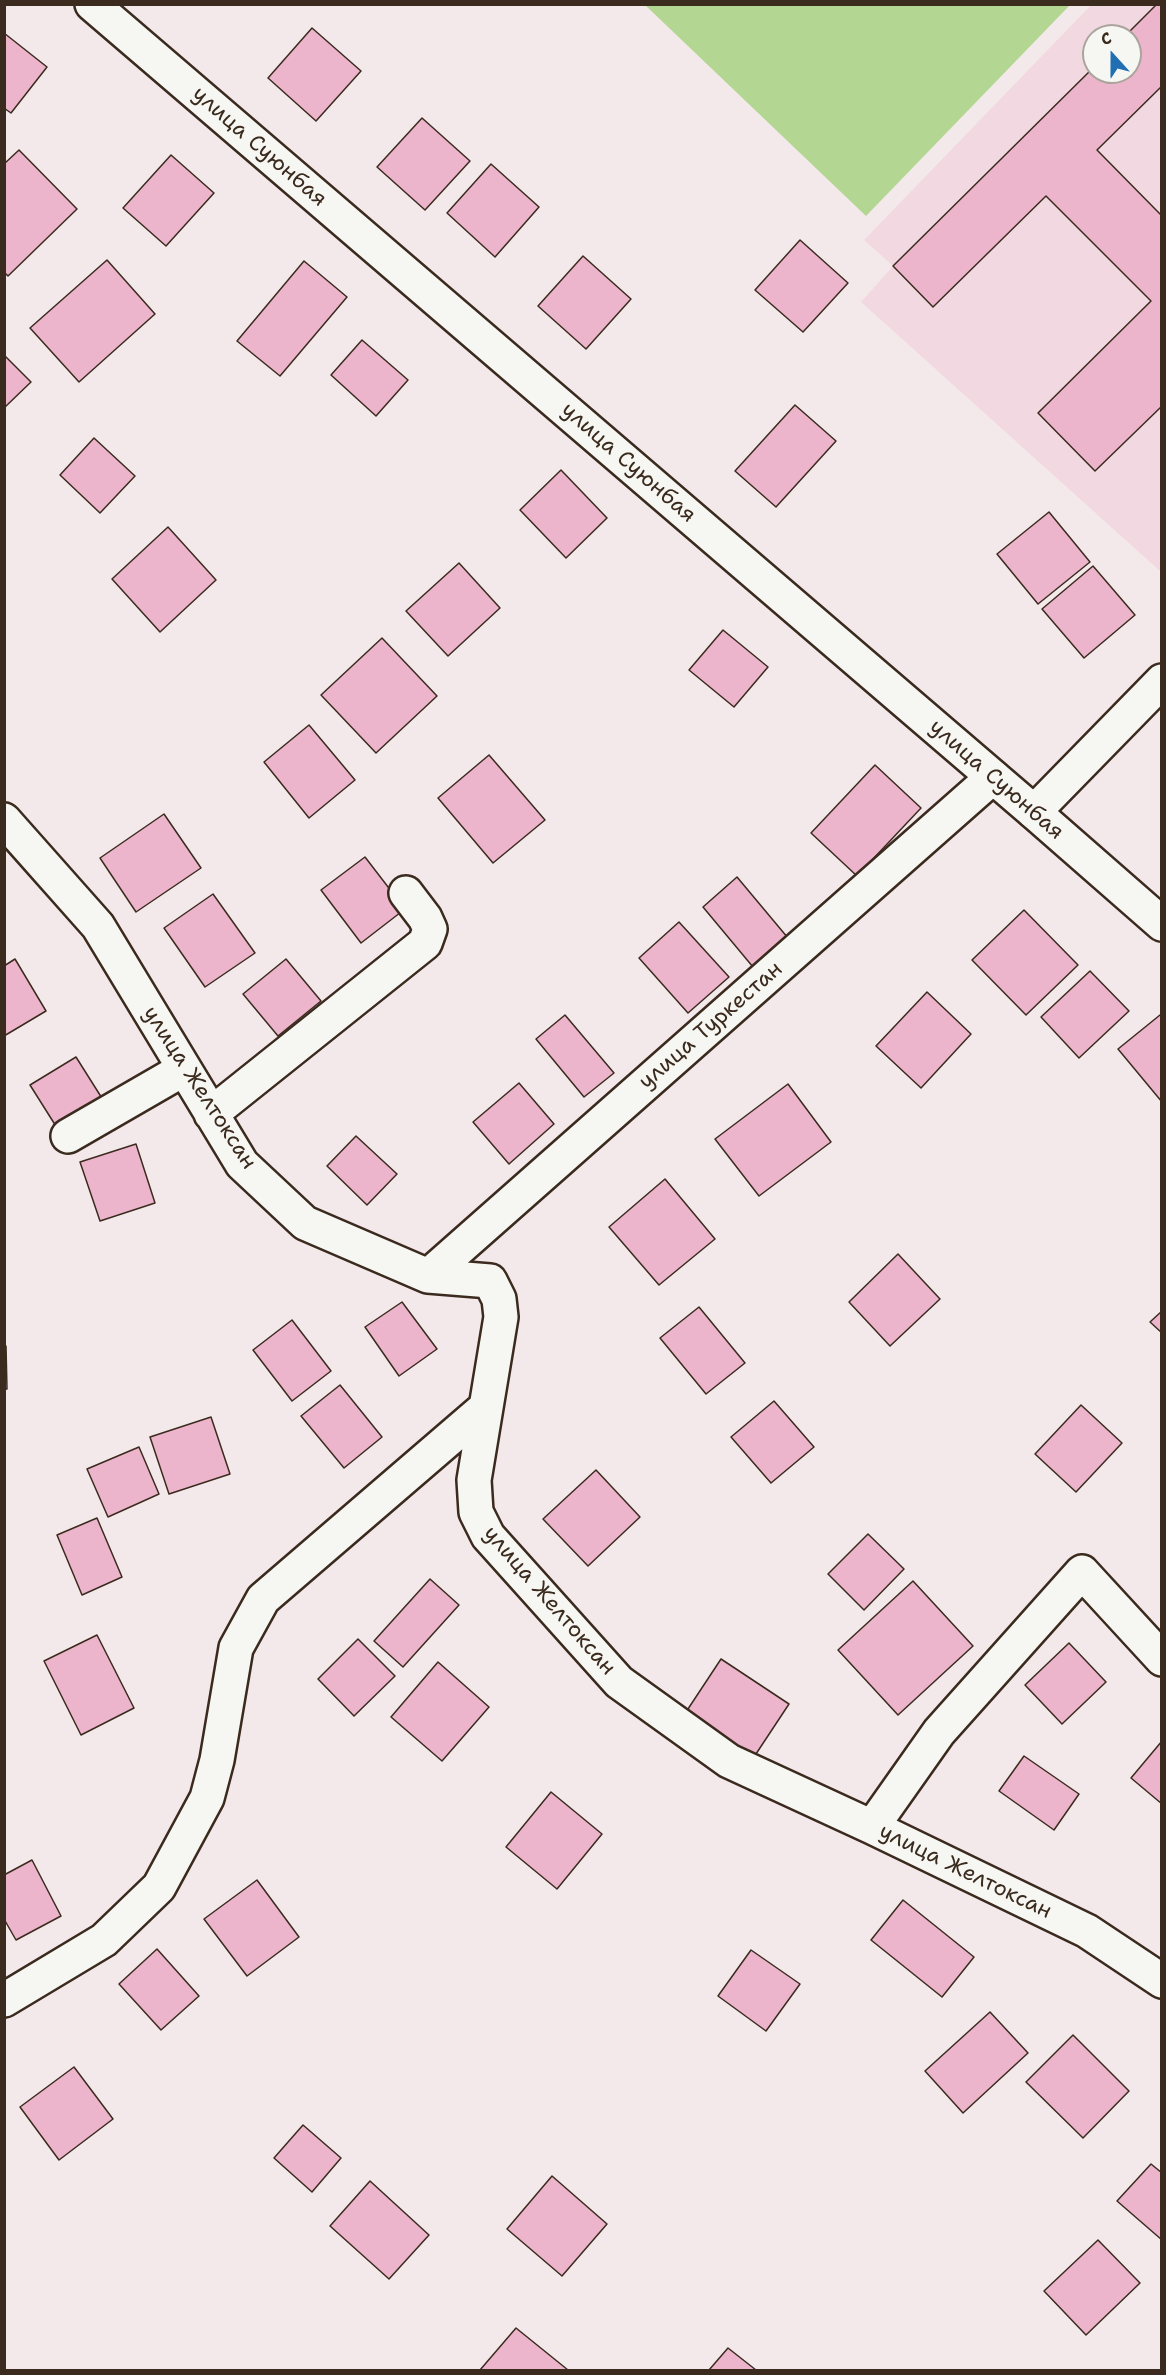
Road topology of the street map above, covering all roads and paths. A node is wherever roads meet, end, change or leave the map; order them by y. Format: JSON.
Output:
{"nodes":[{"id":1,"x":92,"y":4,"type":"edge"},
{"id":2,"x":1161,"y":681,"type":"edge"},
{"id":3,"x":993,"y":777,"type":"junction"},
{"id":4,"x":1034,"y":812,"type":"junction"},
{"id":5,"x":4,"y":820,"type":"edge"},
{"id":6,"x":406,"y":893,"type":"dead end"},
{"id":7,"x":1161,"y":924,"type":"edge"},
{"id":8,"x":184,"y":1069,"type":"junction"},
{"id":9,"x":211,"y":1114,"type":"junction"},
{"id":10,"x":68,"y":1136,"type":"dead end"},
{"id":11,"x":428,"y":1276,"type":"junction"},
{"id":12,"x":485,"y":1408,"type":"junction"},
{"id":13,"x":1161,"y":1659,"type":"edge"},
{"id":14,"x":872,"y":1827,"type":"junction"},
{"id":15,"x":1161,"y":1981,"type":"edge"},
{"id":16,"x":4,"y":2000,"type":"edge"}],
"edges":[{"from":1,"to":3,"type":"street","name":"улица Суюнбая"},
{"from":2,"to":4,"type":"street"},
{"from":3,"to":4,"type":"street","name":"улица Суюнбая"},
{"from":3,"to":11,"type":"street","name":"улица Туркестан"},
{"from":4,"to":7,"type":"street","name":"улица Суюнбая"},
{"from":5,"to":8,"type":"street","name":"улица Желтоксан"},
{"from":6,"to":9,"type":"street"},
{"from":8,"to":9,"type":"street","name":"улица Желтоксан"},
{"from":8,"to":10,"type":"street"},
{"from":9,"to":11,"type":"street","name":"улица Желтоксан"},
{"from":11,"to":12,"type":"street","name":"улица Желтоксан"},
{"from":12,"to":14,"type":"street","name":"улица Желтоксан"},
{"from":12,"to":16,"type":"street"},
{"from":13,"to":14,"type":"street"},
{"from":14,"to":15,"type":"street","name":"улица Желтоксан"}]}
